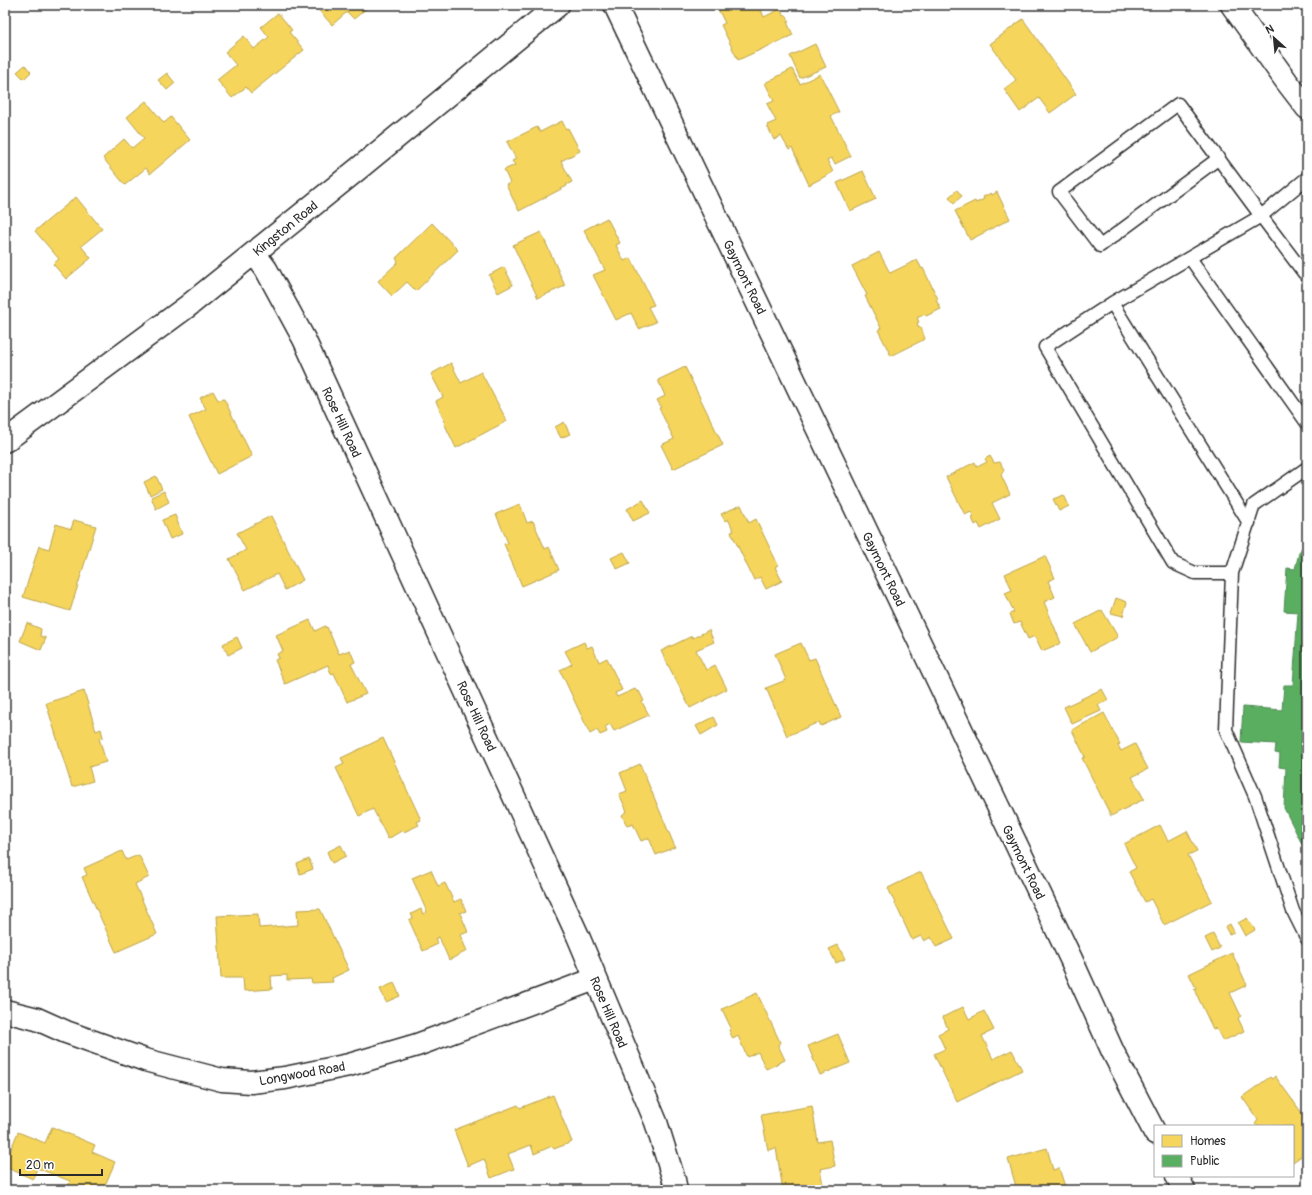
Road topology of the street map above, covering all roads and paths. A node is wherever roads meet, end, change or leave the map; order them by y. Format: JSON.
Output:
{"nodes":[{"id":1,"x":558,"y":5,"type":"edge"},
{"id":2,"x":615,"y":5,"type":"edge"},
{"id":3,"x":1232,"y":5,"type":"edge"},
{"id":4,"x":1307,"y":108,"type":"edge"},
{"id":5,"x":1219,"y":158,"type":"junction"},
{"id":6,"x":1307,"y":178,"type":"edge"},
{"id":7,"x":1262,"y":216,"type":"junction"},
{"id":8,"x":254,"y":253,"type":"junction"},
{"id":9,"x":1190,"y":258,"type":"junction"},
{"id":10,"x":1307,"y":278,"type":"edge"},
{"id":11,"x":1112,"y":303,"type":"junction"},
{"id":12,"x":1307,"y":423,"type":"edge"},
{"id":13,"x":5,"y":441,"type":"edge"},
{"id":14,"x":1307,"y":468,"type":"edge"},
{"id":15,"x":1249,"y":523,"type":"junction"},
{"id":16,"x":1232,"y":573,"type":"junction"},
{"id":17,"x":1307,"y":939,"type":"edge"},
{"id":18,"x":595,"y":979,"type":"junction"},
{"id":19,"x":5,"y":1011,"type":"edge"},
{"id":20,"x":1154,"y":1131,"type":"edge"},
{"id":21,"x":1178,"y":1177,"type":"edge"},
{"id":22,"x":676,"y":1190,"type":"edge"},
{"id":23,"x":1184,"y":1190,"type":"edge"}],
"edges":[{"from":1,"to":8,"type":"street","name":"Kingston Road"},
{"from":2,"to":20,"type":"street","name":"Gaymont Road"},
{"from":3,"to":4,"type":"street"},
{"from":5,"to":5,"type":"lane"},
{"from":5,"to":7,"type":"lane"},
{"from":6,"to":7,"type":"lane"},
{"from":7,"to":9,"type":"lane"},
{"from":7,"to":10,"type":"lane"},
{"from":8,"to":13,"type":"street","name":"Kingston Road"},
{"from":8,"to":18,"type":"street","name":"Rose Hill Road"},
{"from":9,"to":11,"type":"lane"},
{"from":9,"to":12,"type":"lane"},
{"from":11,"to":15,"type":"lane"},
{"from":11,"to":16,"type":"lane"},
{"from":14,"to":15,"type":"lane"},
{"from":15,"to":16,"type":"lane"},
{"from":16,"to":17,"type":"lane"},
{"from":18,"to":19,"type":"street","name":"Longwood Road"},
{"from":18,"to":22,"type":"street","name":"Rose Hill Road"},
{"from":21,"to":23,"type":"street"}]}
